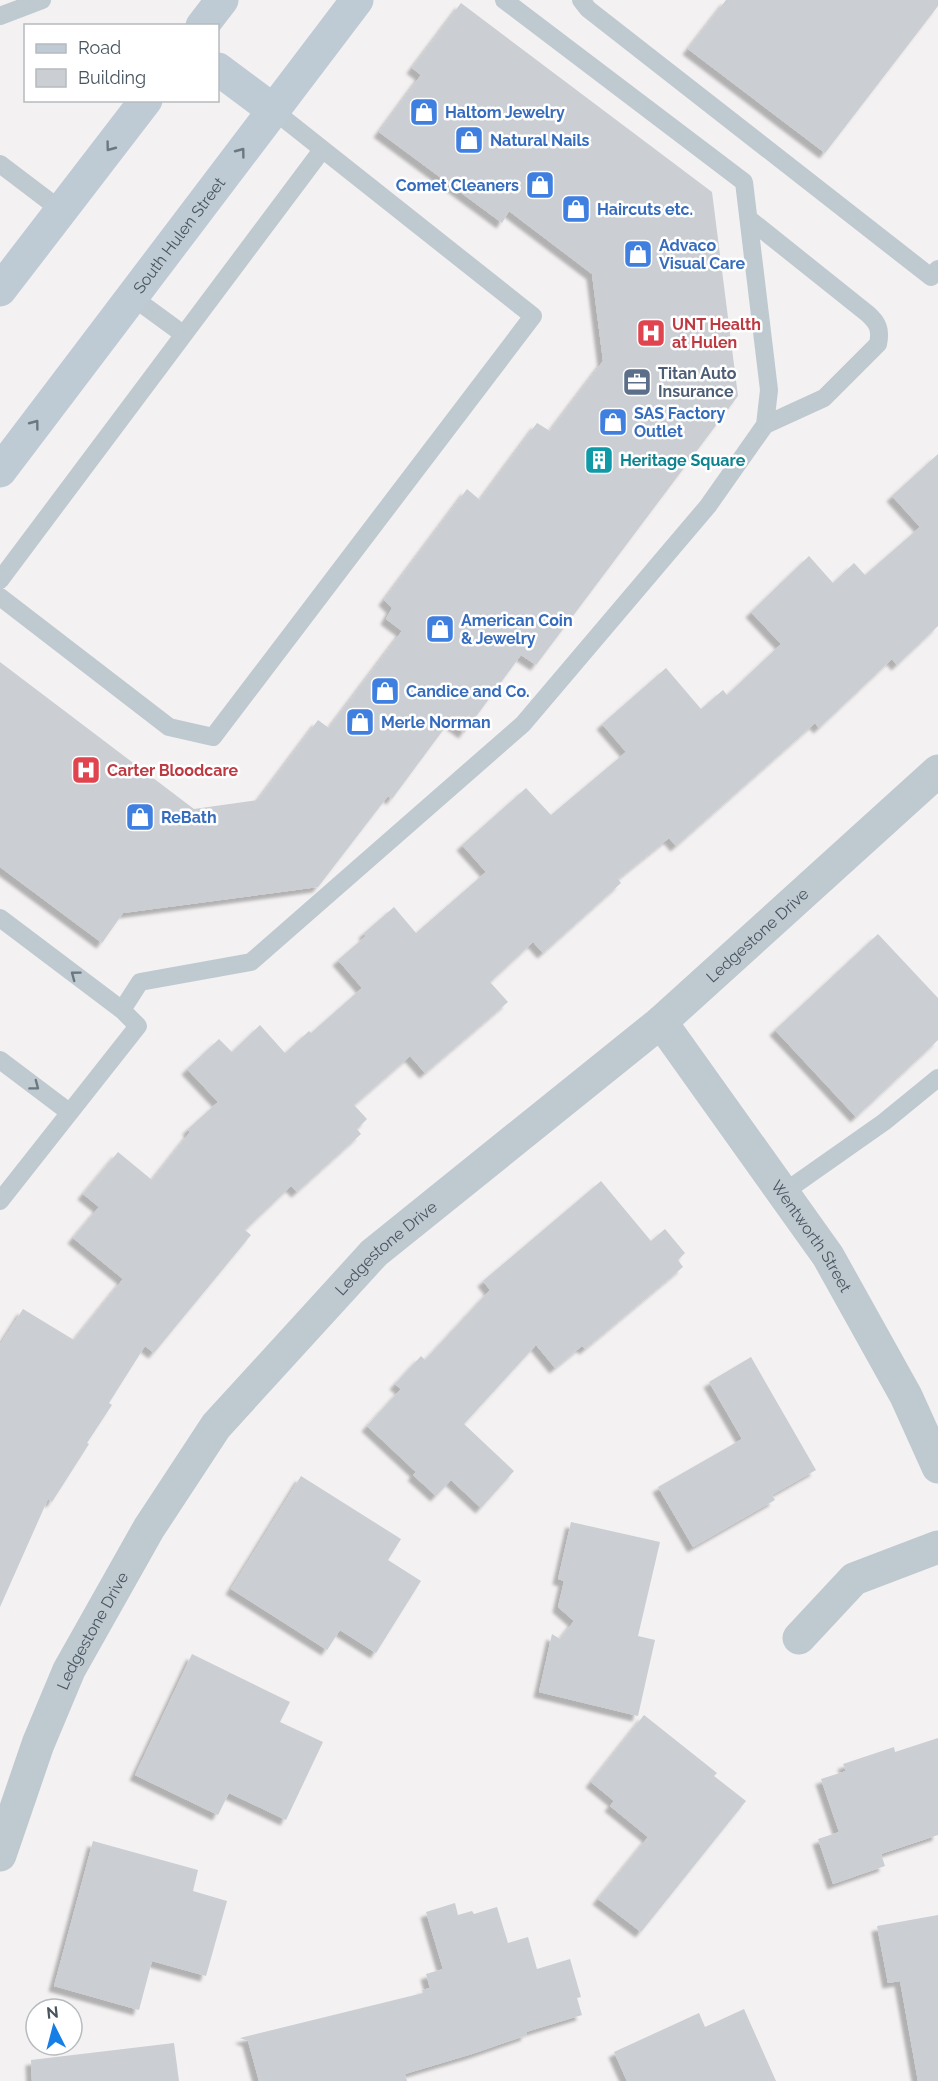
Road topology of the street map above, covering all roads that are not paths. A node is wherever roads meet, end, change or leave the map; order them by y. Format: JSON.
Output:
{"nodes":[{"id":1,"x":42,"y":0,"type":"edge"},
{"id":2,"x":222,"y":0,"type":"edge"},
{"id":3,"x":357,"y":0,"type":"edge"},
{"id":4,"x":504,"y":0,"type":"edge"},
{"id":5,"x":581,"y":0,"type":"edge"},
{"id":6,"x":0,"y":16,"type":"edge"},
{"id":7,"x":204,"y":24,"type":"edge"},
{"id":8,"x":219,"y":70,"type":"edge"},
{"id":9,"x":144,"y":102,"type":"edge"},
{"id":10,"x":273,"y":110,"type":"junction"},
{"id":11,"x":322,"y":150,"type":"junction"},
{"id":12,"x":0,"y":164,"type":"edge"},
{"id":13,"x":62,"y":211,"type":"junction"},
{"id":14,"x":749,"y":219,"type":"junction"},
{"id":15,"x":938,"y":269,"type":"edge"},
{"id":16,"x":0,"y":290,"type":"edge"},
{"id":17,"x":131,"y":296,"type":"junction"},
{"id":18,"x":183,"y":334,"type":"junction"},
{"id":19,"x":765,"y":425,"type":"junction"},
{"id":20,"x":0,"y":471,"type":"edge"},
{"id":21,"x":0,"y":580,"type":"edge"},
{"id":22,"x":0,"y":597,"type":"edge"},
{"id":23,"x":938,"y":771,"type":"edge"},
{"id":24,"x":0,"y":918,"type":"edge"},
{"id":25,"x":122,"y":1010,"type":"junction"},
{"id":26,"x":661,"y":1022,"type":"junction"},
{"id":27,"x":0,"y":1060,"type":"edge"},
{"id":28,"x":938,"y":1078,"type":"edge"},
{"id":29,"x":69,"y":1112,"type":"junction"},
{"id":30,"x":783,"y":1193,"type":"junction"},
{"id":31,"x":0,"y":1201,"type":"edge"},
{"id":32,"x":934,"y":1447,"type":"edge"},
{"id":33,"x":938,"y":1547,"type":"edge"},
{"id":34,"x":799,"y":1638,"type":"dead end"},
{"id":35,"x":0,"y":1855,"type":"edge"}],
"edges":[{"from":1,"to":6,"type":"lane"},
{"from":2,"to":7,"type":"main road"},
{"from":3,"to":10,"type":"main road","name":"South Hulen Street"},
{"from":4,"to":14,"type":"lane"},
{"from":5,"to":15,"type":"lane"},
{"from":8,"to":10,"type":"main road"},
{"from":9,"to":13,"type":"main road","one_way":true},
{"from":10,"to":11,"type":"lane"},
{"from":17,"to":10,"type":"main road","name":"South Hulen Street","one_way":true},
{"from":11,"to":18,"type":"lane"},
{"from":11,"to":22,"type":"lane"},
{"from":12,"to":13,"type":"lane"},
{"from":13,"to":16,"type":"main road"},
{"from":14,"to":19,"type":"lane"},
{"from":14,"to":19,"type":"lane"},
{"from":17,"to":18,"type":"lane"},
{"from":20,"to":17,"type":"main road","name":"South Hulen Street","one_way":true},
{"from":18,"to":21,"type":"lane"},
{"from":19,"to":25,"type":"lane"},
{"from":23,"to":26,"type":"street","name":"Ledgestone Drive"},
{"from":25,"to":24,"type":"lane","one_way":true},
{"from":25,"to":29,"type":"lane"},
{"from":26,"to":30,"type":"street","name":"Wentworth Street"},
{"from":26,"to":35,"type":"street","name":"Ledgestone Drive"},
{"from":27,"to":29,"type":"lane","one_way":true},
{"from":28,"to":30,"type":"lane"},
{"from":29,"to":31,"type":"lane"},
{"from":30,"to":32,"type":"street","name":"Wentworth Street"},
{"from":33,"to":34,"type":"street"}]}
